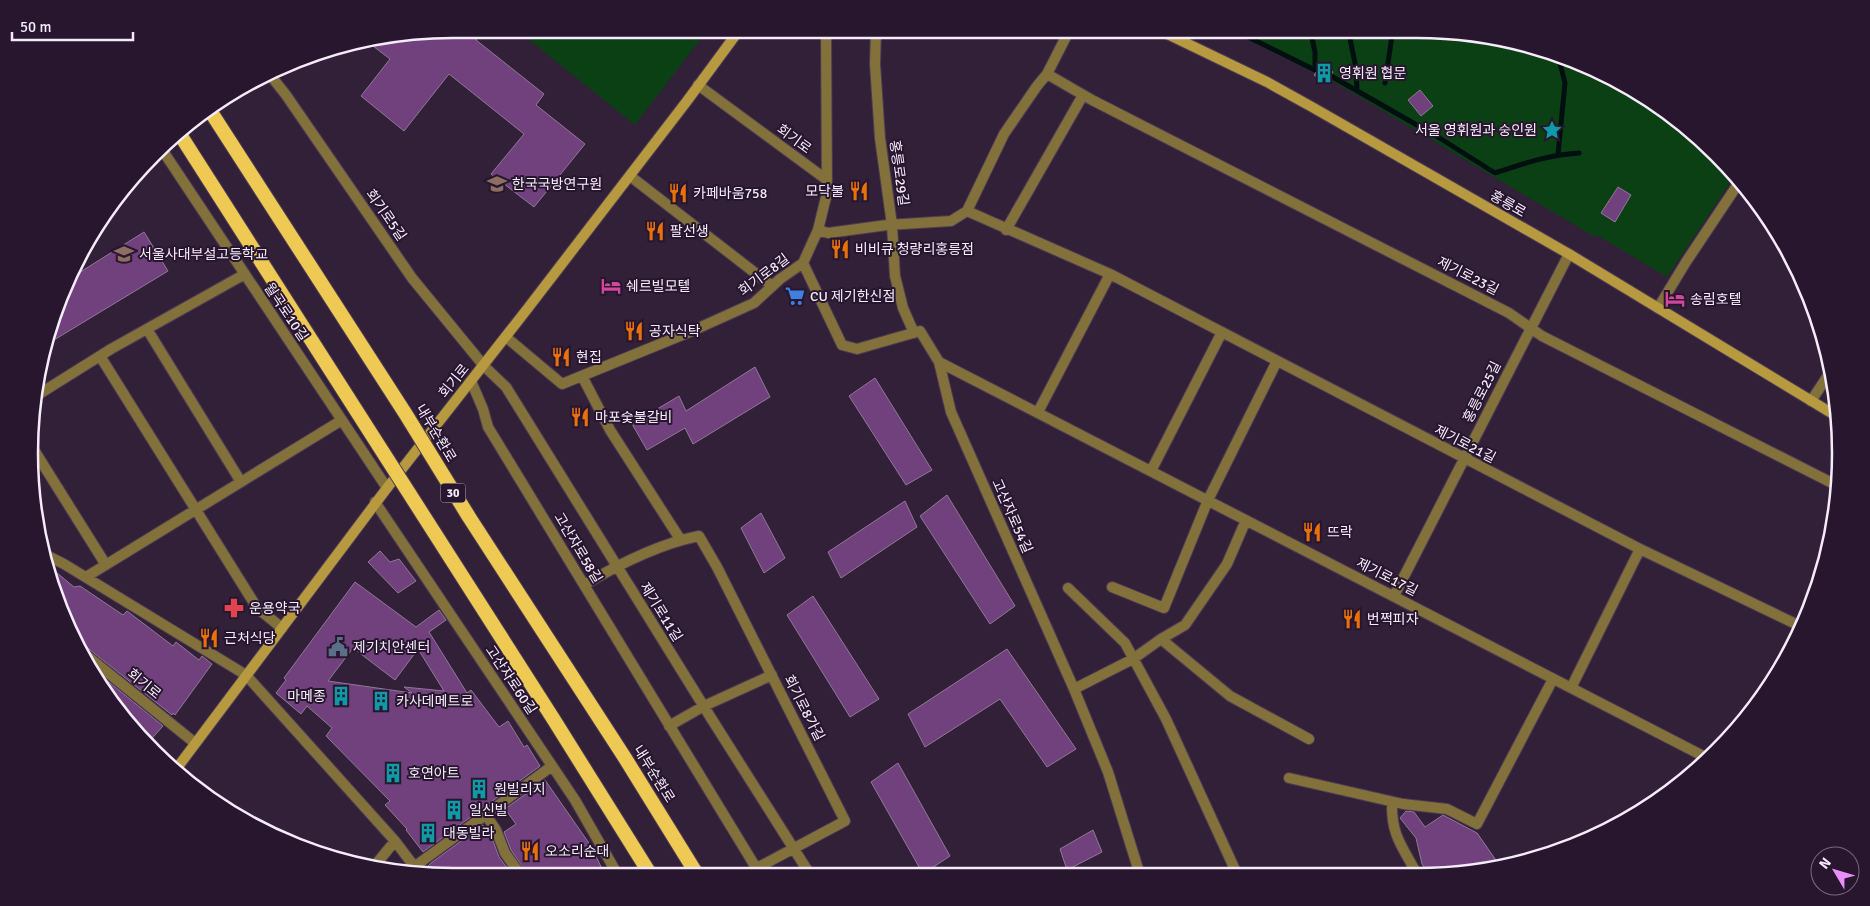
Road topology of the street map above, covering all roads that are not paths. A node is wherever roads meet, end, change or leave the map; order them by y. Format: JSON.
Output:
{"nodes":[{"id":1,"x":733,"y":38,"type":"edge"},
{"id":2,"x":826,"y":38,"type":"edge"},
{"id":3,"x":876,"y":38,"type":"edge"},
{"id":4,"x":1065,"y":38,"type":"edge"},
{"id":5,"x":1176,"y":38,"type":"edge"},
{"id":6,"x":1047,"y":74,"type":"junction"},
{"id":7,"x":273,"y":78,"type":"edge"},
{"id":8,"x":698,"y":85,"type":"junction"},
{"id":9,"x":1083,"y":95,"type":"junction"},
{"id":10,"x":213,"y":114,"type":"edge"},
{"id":11,"x":182,"y":138,"type":"edge"},
{"id":12,"x":165,"y":153,"type":"edge"},
{"id":13,"x":630,"y":176,"type":"junction"},
{"id":14,"x":827,"y":180,"type":"junction"},
{"id":15,"x":1736,"y":187,"type":"edge"},
{"id":16,"x":967,"y":211,"type":"junction"},
{"id":17,"x":892,"y":225,"type":"junction"},
{"id":18,"x":818,"y":230,"type":"junction"},
{"id":19,"x":1006,"y":230,"type":"junction"},
{"id":20,"x":1569,"y":254,"type":"junction"},
{"id":21,"x":803,"y":263,"type":"junction"},
{"id":22,"x":245,"y":274,"type":"junction"},
{"id":23,"x":1110,"y":274,"type":"junction"},
{"id":24,"x":772,"y":286,"type":"junction"},
{"id":25,"x":1658,"y":308,"type":"junction"},
{"id":26,"x":1530,"y":328,"type":"junction"},
{"id":27,"x":147,"y":329,"type":"junction"},
{"id":28,"x":914,"y":332,"type":"junction"},
{"id":29,"x":1222,"y":332,"type":"junction"},
{"id":30,"x":506,"y":337,"type":"junction"},
{"id":31,"x":100,"y":356,"type":"junction"},
{"id":32,"x":1278,"y":361,"type":"junction"},
{"id":33,"x":939,"y":362,"type":"junction"},
{"id":34,"x":484,"y":366,"type":"junction"},
{"id":35,"x":582,"y":376,"type":"junction"},
{"id":36,"x":1826,"y":378,"type":"edge"},
{"id":37,"x":471,"y":381,"type":"junction"},
{"id":38,"x":42,"y":392,"type":"edge"},
{"id":39,"x":1811,"y":401,"type":"junction"},
{"id":40,"x":1038,"y":412,"type":"junction"},
{"id":41,"x":1831,"y":413,"type":"edge"},
{"id":42,"x":342,"y":420,"type":"junction"},
{"id":43,"x":38,"y":456,"type":"edge"},
{"id":44,"x":1463,"y":459,"type":"junction"},
{"id":45,"x":1152,"y":471,"type":"junction"},
{"id":46,"x":241,"y":482,"type":"junction"},
{"id":47,"x":1832,"y":483,"type":"edge"},
{"id":48,"x":386,"y":488,"type":"junction"},
{"id":49,"x":1208,"y":500,"type":"junction"},
{"id":50,"x":375,"y":502,"type":"junction"},
{"id":51,"x":195,"y":510,"type":"junction"},
{"id":52,"x":1246,"y":520,"type":"junction"},
{"id":53,"x":680,"y":539,"type":"junction"},
{"id":54,"x":1640,"y":549,"type":"junction"},
{"id":55,"x":51,"y":558,"type":"edge"},
{"id":56,"x":106,"y":565,"type":"junction"},
{"id":57,"x":617,"y":565,"type":"junction"},
{"id":58,"x":86,"y":577,"type":"junction"},
{"id":59,"x":584,"y":585,"type":"junction"},
{"id":60,"x":1068,"y":588,"type":"dead end"},
{"id":61,"x":1112,"y":588,"type":"dead end"},
{"id":62,"x":1394,"y":596,"type":"junction"},
{"id":63,"x":1796,"y":624,"type":"edge"},
{"id":64,"x":282,"y":628,"type":"junction"},
{"id":65,"x":1161,"y":639,"type":"junction"},
{"id":66,"x":1133,"y":659,"type":"junction"},
{"id":67,"x":93,"y":660,"type":"edge"},
{"id":68,"x":246,"y":675,"type":"junction"},
{"id":69,"x":772,"y":675,"type":"junction"},
{"id":70,"x":1553,"y":678,"type":"junction"},
{"id":71,"x":1571,"y":688,"type":"junction"},
{"id":72,"x":1074,"y":689,"type":"junction"},
{"id":73,"x":704,"y":706,"type":"junction"},
{"id":74,"x":668,"y":726,"type":"junction"},
{"id":75,"x":1309,"y":739,"type":"dead end"},
{"id":76,"x":195,"y":743,"type":"junction"},
{"id":77,"x":1702,"y":755,"type":"edge"},
{"id":78,"x":179,"y":765,"type":"edge"},
{"id":79,"x":552,"y":766,"type":"junction"},
{"id":80,"x":1290,"y":778,"type":"dead end"},
{"id":81,"x":1392,"y":802,"type":"junction"},
{"id":82,"x":486,"y":815,"type":"junction"},
{"id":83,"x":395,"y":841,"type":"junction"},
{"id":84,"x":793,"y":847,"type":"junction"},
{"id":85,"x":378,"y":862,"type":"edge"},
{"id":86,"x":414,"y":867,"type":"edge"},
{"id":87,"x":421,"y":867,"type":"edge"},
{"id":88,"x":516,"y":868,"type":"edge"},
{"id":89,"x":614,"y":868,"type":"edge"},
{"id":90,"x":647,"y":868,"type":"edge"},
{"id":91,"x":693,"y":868,"type":"edge"},
{"id":92,"x":757,"y":868,"type":"edge"},
{"id":93,"x":764,"y":868,"type":"edge"},
{"id":94,"x":806,"y":868,"type":"edge"},
{"id":95,"x":1138,"y":868,"type":"edge"},
{"id":96,"x":1234,"y":868,"type":"edge"},
{"id":97,"x":1414,"y":868,"type":"edge"}],
"edges":[{"from":1,"to":8,"type":"main road","name":"회기로"},
{"from":2,"to":14,"type":"street","name":"회기로8길"},
{"from":3,"to":17,"type":"street","name":"홍릉로29길"},
{"from":4,"to":6,"type":"street"},
{"from":5,"to":20,"type":"main road","name":"홍릉로"},
{"from":6,"to":9,"type":"street","name":"제기로23길"},
{"from":6,"to":16,"type":"street"},
{"from":7,"to":34,"type":"street","name":"회기로5길"},
{"from":8,"to":13,"type":"main road","name":"회기로"},
{"from":8,"to":14,"type":"street","name":"회기로"},
{"from":9,"to":19,"type":"street"},
{"from":9,"to":26,"type":"street","name":"제기로23길"},
{"from":10,"to":91,"type":"highway","name":"내부순환로","number":"30","bridge":true},
{"from":11,"to":90,"type":"highway","bridge":true},
{"from":12,"to":22,"type":"street","name":"월곡로10길"},
{"from":13,"to":24,"type":"street"},
{"from":13,"to":30,"type":"main road","name":"회기로"},
{"from":14,"to":18,"type":"street","name":"회기로8길"},
{"from":15,"to":25,"type":"street"},
{"from":16,"to":17,"type":"street"},
{"from":16,"to":19,"type":"street","name":"제기로21길"},
{"from":17,"to":18,"type":"street"},
{"from":17,"to":28,"type":"street","name":"홍릉로29길"},
{"from":18,"to":21,"type":"street","name":"회기로8길"},
{"from":19,"to":23,"type":"street","name":"제기로21길"},
{"from":20,"to":25,"type":"main road","name":"홍릉로"},
{"from":20,"to":26,"type":"street","name":"홍릉로25길"},
{"from":21,"to":24,"type":"street","name":"회기로8길"},
{"from":21,"to":28,"type":"street"},
{"from":22,"to":27,"type":"street"},
{"from":22,"to":42,"type":"street","name":"월곡로10길"},
{"from":23,"to":29,"type":"street","name":"제기로21길"},
{"from":23,"to":40,"type":"street"},
{"from":24,"to":35,"type":"street","name":"회기로8길"},
{"from":25,"to":39,"type":"main road","name":"홍릉로"},
{"from":26,"to":44,"type":"street","name":"홍릉로25길"},
{"from":26,"to":47,"type":"street","name":"제기로23길"},
{"from":27,"to":31,"type":"street"},
{"from":27,"to":46,"type":"street"},
{"from":28,"to":33,"type":"street","name":"고산자로54길"},
{"from":29,"to":32,"type":"street","name":"제기로21길"},
{"from":29,"to":45,"type":"street"},
{"from":30,"to":34,"type":"main road","name":"회기로"},
{"from":30,"to":35,"type":"street","name":"회기로8길"},
{"from":31,"to":38,"type":"street"},
{"from":31,"to":51,"type":"street"},
{"from":32,"to":44,"type":"street","name":"제기로21길"},
{"from":32,"to":49,"type":"street"},
{"from":33,"to":40,"type":"street","name":"제기로17길"},
{"from":33,"to":72,"type":"street","name":"고산자로54길"},
{"from":34,"to":37,"type":"main road","name":"회기로"},
{"from":34,"to":57,"type":"street","name":"제기로11길"},
{"from":35,"to":53,"type":"street"},
{"from":36,"to":39,"type":"street"},
{"from":37,"to":48,"type":"main road","name":"회기로","bridge":true},
{"from":37,"to":59,"type":"street","name":"고산자로58길"},
{"from":39,"to":41,"type":"main road","name":"홍릉로"},
{"from":40,"to":45,"type":"street","name":"제기로17길"},
{"from":42,"to":46,"type":"street"},
{"from":42,"to":48,"type":"street","name":"월곡로10길"},
{"from":43,"to":56,"type":"street"},
{"from":44,"to":54,"type":"street","name":"제기로21길"},
{"from":44,"to":62,"type":"street","name":"홍릉로25길"},
{"from":45,"to":49,"type":"street","name":"제기로17길"},
{"from":46,"to":51,"type":"street"},
{"from":48,"to":50,"type":"main road","name":"회기로"},
{"from":49,"to":52,"type":"street","name":"제기로17길"},
{"from":49,"to":61,"type":"street"},
{"from":50,"to":64,"type":"main road","name":"회기로"},
{"from":50,"to":79,"type":"street","name":"고산자로60길"},
{"from":51,"to":56,"type":"street"},
{"from":51,"to":64,"type":"street"},
{"from":52,"to":62,"type":"street","name":"제기로17길"},
{"from":52,"to":65,"type":"street"},
{"from":53,"to":57,"type":"street","name":"회기로8가길"},
{"from":53,"to":69,"type":"street","name":"회기로8가길"},
{"from":54,"to":63,"type":"street","name":"제기로21길"},
{"from":54,"to":71,"type":"street"},
{"from":55,"to":58,"type":"street"},
{"from":56,"to":58,"type":"street"},
{"from":57,"to":59,"type":"street","name":"회기로8가길"},
{"from":57,"to":73,"type":"street","name":"제기로11길"},
{"from":58,"to":68,"type":"street"},
{"from":59,"to":74,"type":"street","name":"고산자로58길"},
{"from":60,"to":66,"type":"street"},
{"from":62,"to":70,"type":"street","name":"제기로17길"},
{"from":64,"to":68,"type":"main road","name":"회기로"},
{"from":65,"to":66,"type":"street"},
{"from":65,"to":75,"type":"street"},
{"from":66,"to":72,"type":"street"},
{"from":66,"to":96,"type":"street"},
{"from":67,"to":76,"type":"street","name":"회기로"},
{"from":68,"to":76,"type":"main road","name":"회기로"},
{"from":68,"to":83,"type":"street"},
{"from":69,"to":73,"type":"street"},
{"from":69,"to":84,"type":"street","name":"회기로8가길"},
{"from":70,"to":71,"type":"street","name":"제기로17길"},
{"from":70,"to":81,"type":"street"},
{"from":71,"to":77,"type":"street","name":"제기로17길"},
{"from":72,"to":95,"type":"street","name":"고산자로54길"},
{"from":73,"to":74,"type":"street"},
{"from":73,"to":84,"type":"street","name":"제기로11길"},
{"from":74,"to":92,"type":"street","name":"고산자로58길"},
{"from":76,"to":78,"type":"main road","name":"회기로"},
{"from":79,"to":82,"type":"street"},
{"from":79,"to":89,"type":"street","name":"고산자로60길"},
{"from":80,"to":81,"type":"street"},
{"from":81,"to":97,"type":"street"},
{"from":82,"to":87,"type":"street"},
{"from":82,"to":88,"type":"street"},
{"from":83,"to":85,"type":"street"},
{"from":83,"to":86,"type":"street"},
{"from":84,"to":93,"type":"street","name":"회기로8가길"},
{"from":84,"to":94,"type":"street","name":"제기로11길"}]}
